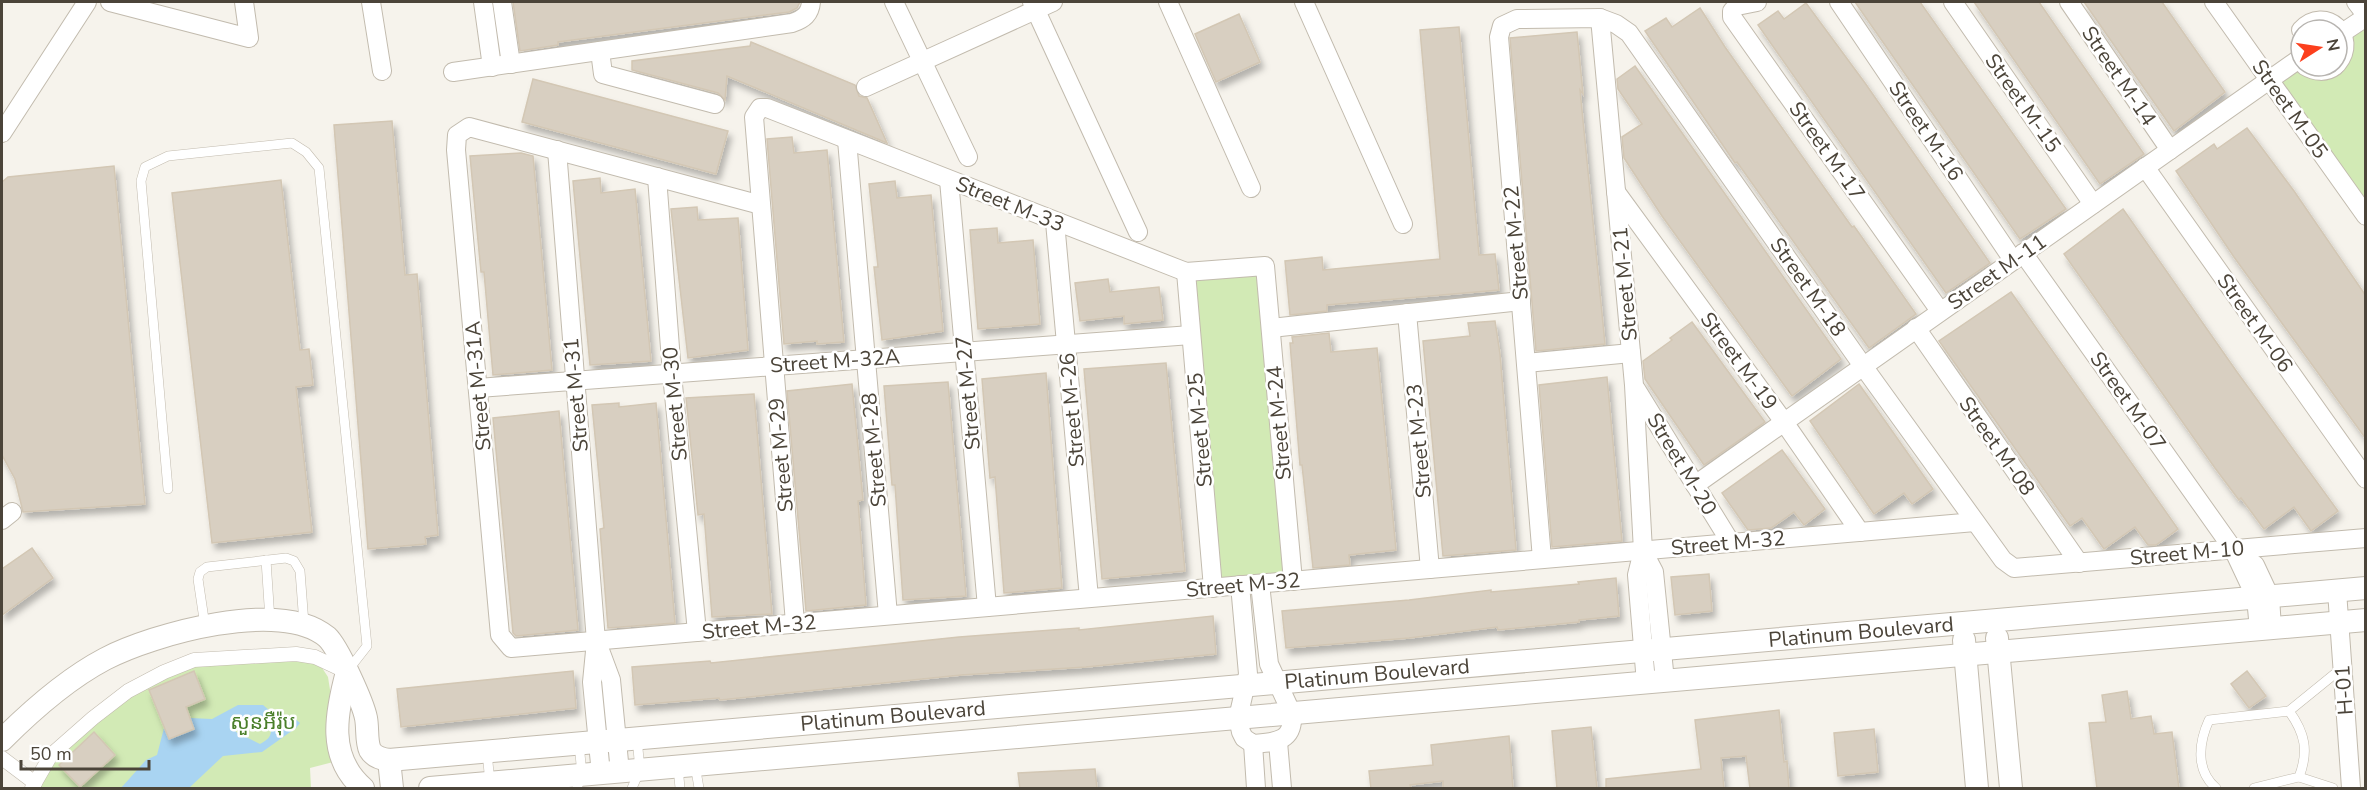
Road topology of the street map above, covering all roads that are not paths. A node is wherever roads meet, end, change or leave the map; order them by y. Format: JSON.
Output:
{"nodes":[{"id":1,"x":87,"y":2,"type":"edge"},
{"id":2,"x":110,"y":2,"type":"edge"},
{"id":3,"x":244,"y":2,"type":"edge"},
{"id":4,"x":371,"y":2,"type":"edge"},
{"id":5,"x":483,"y":2,"type":"edge"},
{"id":6,"x":502,"y":2,"type":"edge"},
{"id":7,"x":811,"y":2,"type":"edge"},
{"id":8,"x":894,"y":2,"type":"edge"},
{"id":9,"x":1053,"y":2,"type":"edge"},
{"id":10,"x":1168,"y":2,"type":"edge"},
{"id":11,"x":1304,"y":2,"type":"edge"},
{"id":12,"x":1757,"y":2,"type":"edge"},
{"id":13,"x":1839,"y":2,"type":"edge"},
{"id":14,"x":1953,"y":2,"type":"edge"},
{"id":15,"x":2069,"y":2,"type":"edge"},
{"id":16,"x":2214,"y":2,"type":"edge"},
{"id":17,"x":2356,"y":2,"type":"edge"},
{"id":18,"x":1034,"y":5,"type":"edge"},
{"id":19,"x":2366,"y":16,"type":"edge"},
{"id":20,"x":1600,"y":18,"type":"junction"},
{"id":21,"x":2349,"y":28,"type":"edge"},
{"id":22,"x":600,"y":51,"type":"junction"},
{"id":23,"x":922,"y":61,"type":"junction"},
{"id":24,"x":512,"y":64,"type":"junction"},
{"id":25,"x":492,"y":67,"type":"junction"},
{"id":26,"x":2289,"y":69,"type":"edge"},
{"id":27,"x":382,"y":71,"type":"dead end"},
{"id":28,"x":453,"y":72,"type":"dead end"},
{"id":29,"x":2269,"y":80,"type":"junction"},
{"id":30,"x":866,"y":87,"type":"dead end"},
{"id":31,"x":715,"y":104,"type":"dead end"},
{"id":32,"x":760,"y":108,"type":"joint"},
{"id":33,"x":2,"y":133,"type":"edge"},
{"id":34,"x":847,"y":140,"type":"junction"},
{"id":35,"x":557,"y":150,"type":"junction"},
{"id":36,"x":2170,"y":150,"type":"junction"},
{"id":37,"x":968,"y":157,"type":"dead end"},
{"id":38,"x":2145,"y":167,"type":"junction"},
{"id":39,"x":657,"y":177,"type":"junction"},
{"id":40,"x":949,"y":180,"type":"junction"},
{"id":41,"x":1251,"y":188,"type":"dead end"},
{"id":42,"x":1616,"y":192,"type":"junction"},
{"id":43,"x":2093,"y":204,"type":"junction"},
{"id":44,"x":761,"y":205,"type":"junction"},
{"id":45,"x":2366,"y":216,"type":"edge"},
{"id":46,"x":1055,"y":222,"type":"junction"},
{"id":47,"x":1403,"y":224,"type":"dead end"},
{"id":48,"x":1138,"y":232,"type":"dead end"},
{"id":49,"x":2018,"y":257,"type":"junction"},
{"id":50,"x":1265,"y":266,"type":"joint"},
{"id":51,"x":1186,"y":272,"type":"junction"},
{"id":52,"x":1521,"y":301,"type":"junction"},
{"id":53,"x":1940,"y":311,"type":"junction"},
{"id":54,"x":1407,"y":313,"type":"junction"},
{"id":55,"x":1271,"y":328,"type":"junction"},
{"id":56,"x":1916,"y":328,"type":"junction"},
{"id":57,"x":1191,"y":334,"type":"junction"},
{"id":58,"x":1066,"y":344,"type":"junction"},
{"id":59,"x":964,"y":351,"type":"junction"},
{"id":60,"x":1631,"y":353,"type":"junction"},
{"id":61,"x":866,"y":359,"type":"junction"},
{"id":62,"x":1526,"y":363,"type":"junction"},
{"id":63,"x":774,"y":366,"type":"junction"},
{"id":64,"x":1863,"y":366,"type":"junction"},
{"id":65,"x":672,"y":374,"type":"junction"},
{"id":66,"x":574,"y":381,"type":"junction"},
{"id":67,"x":1634,"y":385,"type":"junction"},
{"id":68,"x":478,"y":388,"type":"junction"},
{"id":69,"x":1784,"y":422,"type":"junction"},
{"id":70,"x":2366,"y":479,"type":"edge"},
{"id":71,"x":1695,"y":485,"type":"junction"},
{"id":72,"x":168,"y":489,"type":"dead end"},
{"id":73,"x":1976,"y":522,"type":"junction"},
{"id":74,"x":1860,"y":532,"type":"junction"},
{"id":75,"x":2366,"y":538,"type":"edge"},
{"id":76,"x":1731,"y":543,"type":"junction"},
{"id":77,"x":2233,"y":549,"type":"junction"},
{"id":78,"x":1643,"y":551,"type":"junction"},
{"id":79,"x":1542,"y":559,"type":"junction"},
{"id":80,"x":266,"y":560,"type":"junction"},
{"id":81,"x":2079,"y":563,"type":"junction"},
{"id":82,"x":2009,"y":566,"type":"joint"},
{"id":83,"x":1430,"y":569,"type":"junction"},
{"id":84,"x":1293,"y":581,"type":"junction"},
{"id":85,"x":1260,"y":584,"type":"junction"},
{"id":86,"x":1240,"y":585,"type":"junction"},
{"id":87,"x":1213,"y":588,"type":"junction"},
{"id":88,"x":2366,"y":588,"type":"edge"},
{"id":89,"x":2337,"y":591,"type":"junction"},
{"id":90,"x":2263,"y":597,"type":"junction"},
{"id":91,"x":1089,"y":598,"type":"junction"},
{"id":92,"x":987,"y":607,"type":"junction"},
{"id":93,"x":888,"y":615,"type":"junction"},
{"id":94,"x":270,"y":620,"type":"junction"},
{"id":95,"x":2366,"y":620,"type":"edge"},
{"id":96,"x":1996,"y":621,"type":"junction"},
{"id":97,"x":2339,"y":622,"type":"junction"},
{"id":98,"x":795,"y":623,"type":"junction"},
{"id":99,"x":1963,"y":623,"type":"junction"},
{"id":100,"x":304,"y":624,"type":"junction"},
{"id":101,"x":205,"y":627,"type":"junction"},
{"id":102,"x":2265,"y":629,"type":"junction"},
{"id":103,"x":697,"y":632,"type":"junction"},
{"id":104,"x":596,"y":641,"type":"junction"},
{"id":105,"x":512,"y":648,"type":"joint"},
{"id":106,"x":1652,"y":650,"type":"junction"},
{"id":107,"x":1999,"y":652,"type":"junction"},
{"id":108,"x":1965,"y":655,"type":"junction"},
{"id":109,"x":2342,"y":668,"type":"junction"},
{"id":110,"x":347,"y":672,"type":"junction"},
{"id":111,"x":1655,"y":682,"type":"junction"},
{"id":112,"x":1276,"y":683,"type":"junction"},
{"id":113,"x":1246,"y":686,"type":"junction"},
{"id":114,"x":2289,"y":711,"type":"junction"},
{"id":115,"x":1292,"y":714,"type":"junction"},
{"id":116,"x":1238,"y":718,"type":"junction"},
{"id":117,"x":2,"y":740,"type":"edge"},
{"id":118,"x":608,"y":741,"type":"junction"},
{"id":119,"x":1278,"y":742,"type":"junction"},
{"id":120,"x":1253,"y":744,"type":"junction"},
{"id":121,"x":487,"y":752,"type":"junction"},
{"id":122,"x":2,"y":758,"type":"edge"},
{"id":123,"x":389,"y":760,"type":"junction"},
{"id":124,"x":2299,"y":777,"type":"junction"},
{"id":125,"x":609,"y":779,"type":"edge"},
{"id":126,"x":689,"y":783,"type":"edge"},
{"id":127,"x":33,"y":786,"type":"edge"},
{"id":128,"x":490,"y":786,"type":"edge"},
{"id":129,"x":363,"y":789,"type":"edge"},
{"id":130,"x":392,"y":789,"type":"edge"},
{"id":131,"x":430,"y":789,"type":"edge"},
{"id":132,"x":1256,"y":789,"type":"edge"},
{"id":133,"x":1282,"y":789,"type":"edge"},
{"id":134,"x":1977,"y":789,"type":"edge"},
{"id":135,"x":2011,"y":789,"type":"edge"},
{"id":136,"x":2217,"y":789,"type":"edge"},
{"id":137,"x":2254,"y":789,"type":"edge"},
{"id":138,"x":2333,"y":789,"type":"edge"},
{"id":139,"x":2351,"y":789,"type":"edge"}],
"edges":[{"from":1,"to":33,"type":"street"},
{"from":2,"to":3,"type":"street"},
{"from":4,"to":27,"type":"street"},
{"from":5,"to":25,"type":"street"},
{"from":6,"to":24,"type":"street"},
{"from":7,"to":22,"type":"street"},
{"from":8,"to":23,"type":"street"},
{"from":9,"to":18,"type":"street"},
{"from":10,"to":41,"type":"street"},
{"from":11,"to":47,"type":"street"},
{"from":12,"to":53,"type":"street","name":"Street M-17"},
{"from":13,"to":49,"type":"street","name":"Street M-16"},
{"from":14,"to":43,"type":"street","name":"Street M-15"},
{"from":15,"to":36,"type":"street","name":"Street M-14"},
{"from":16,"to":29,"type":"street","name":"Street M-05"},
{"from":17,"to":19,"type":"street"},
{"from":18,"to":23,"type":"street"},
{"from":18,"to":48,"type":"street"},
{"from":19,"to":21,"type":"street"},
{"from":20,"to":42,"type":"street","name":"Street M-21"},
{"from":20,"to":52,"type":"street","name":"Street M-22"},
{"from":20,"to":64,"type":"street","name":"Street M-18"},
{"from":22,"to":24,"type":"street"},
{"from":22,"to":31,"type":"street"},
{"from":23,"to":30,"type":"street"},
{"from":23,"to":37,"type":"street"},
{"from":24,"to":25,"type":"street"},
{"from":25,"to":28,"type":"street"},
{"from":26,"to":29,"type":"street","name":"Street M-11"},
{"from":29,"to":36,"type":"street","name":"Street M-11"},
{"from":29,"to":45,"type":"street","name":"Street M-05"},
{"from":32,"to":34,"type":"street","name":"Street M-33"},
{"from":32,"to":44,"type":"street","name":"Street M-29"},
{"from":34,"to":40,"type":"street","name":"Street M-33"},
{"from":34,"to":61,"type":"street","name":"Street M-28"},
{"from":35,"to":39,"type":"street"},
{"from":35,"to":66,"type":"street","name":"Street M-31"},
{"from":35,"to":68,"type":"street","name":"Street M-31A"},
{"from":36,"to":38,"type":"street","name":"Street M-11"},
{"from":38,"to":43,"type":"street","name":"Street M-11"},
{"from":38,"to":70,"type":"street","name":"Street M-06"},
{"from":39,"to":44,"type":"street"},
{"from":39,"to":65,"type":"street","name":"Street M-30"},
{"from":40,"to":46,"type":"street","name":"Street M-33"},
{"from":40,"to":59,"type":"street","name":"Street M-27"},
{"from":42,"to":60,"type":"street","name":"Street M-21"},
{"from":42,"to":69,"type":"street","name":"Street M-19"},
{"from":43,"to":49,"type":"street","name":"Street M-11"},
{"from":44,"to":63,"type":"street","name":"Street M-29"},
{"from":46,"to":51,"type":"street","name":"Street M-33"},
{"from":46,"to":58,"type":"street","name":"Street M-26"},
{"from":49,"to":53,"type":"street","name":"Street M-11"},
{"from":49,"to":77,"type":"street","name":"Street M-07"},
{"from":50,"to":51,"type":"street","name":"Street M-33"},
{"from":50,"to":55,"type":"street","name":"Street M-24"},
{"from":51,"to":57,"type":"street","name":"Street M-25"},
{"from":52,"to":54,"type":"street"},
{"from":52,"to":62,"type":"street","name":"Street M-22"},
{"from":53,"to":56,"type":"street","name":"Street M-11"},
{"from":54,"to":55,"type":"street"},
{"from":54,"to":83,"type":"street","name":"Street M-23"},
{"from":55,"to":84,"type":"street","name":"Street M-24"},
{"from":56,"to":64,"type":"street","name":"Street M-11"},
{"from":56,"to":81,"type":"street","name":"Street M-08"},
{"from":57,"to":58,"type":"street","name":"Street M-32A"},
{"from":57,"to":87,"type":"street","name":"Street M-25"},
{"from":58,"to":59,"type":"street","name":"Street M-32A"},
{"from":58,"to":91,"type":"street","name":"Street M-26"},
{"from":59,"to":61,"type":"street","name":"Street M-32A"},
{"from":59,"to":92,"type":"street","name":"Street M-27"},
{"from":60,"to":62,"type":"street"},
{"from":60,"to":67,"type":"street","name":"Street M-21"},
{"from":61,"to":63,"type":"street","name":"Street M-32A"},
{"from":61,"to":93,"type":"street","name":"Street M-28"},
{"from":62,"to":79,"type":"street","name":"Street M-22"},
{"from":63,"to":65,"type":"street","name":"Street M-32A"},
{"from":63,"to":98,"type":"street","name":"Street M-29"},
{"from":64,"to":69,"type":"street","name":"Street M-11"},
{"from":64,"to":73,"type":"street","name":"Street M-18"},
{"from":65,"to":66,"type":"street","name":"Street M-32A"},
{"from":65,"to":103,"type":"street","name":"Street M-30"},
{"from":66,"to":68,"type":"street","name":"Street M-32A"},
{"from":66,"to":104,"type":"street","name":"Street M-31"},
{"from":67,"to":71,"type":"street","name":"Street M-20"},
{"from":67,"to":78,"type":"street","name":"Street M-21"},
{"from":68,"to":105,"type":"street","name":"Street M-31A"},
{"from":69,"to":71,"type":"street","name":"Street M-11"},
{"from":69,"to":74,"type":"street","name":"Street M-19"},
{"from":71,"to":76,"type":"street","name":"Street M-20"},
{"from":72,"to":110,"type":"lane"},
{"from":73,"to":74,"type":"street","name":"Street M-32"},
{"from":73,"to":82,"type":"street","name":"Street M-18"},
{"from":74,"to":76,"type":"street","name":"Street M-32"},
{"from":75,"to":77,"type":"street","name":"Street M-10"},
{"from":76,"to":78,"type":"street","name":"Street M-32"},
{"from":77,"to":81,"type":"street","name":"Street M-10"},
{"from":77,"to":90,"type":"street","name":"Street M-07"},
{"from":78,"to":79,"type":"street","name":"Street M-32"},
{"from":78,"to":106,"type":"street"},
{"from":79,"to":83,"type":"street","name":"Street M-32"},
{"from":80,"to":94,"type":"lane"},
{"from":80,"to":100,"type":"lane"},
{"from":80,"to":101,"type":"lane"},
{"from":81,"to":82,"type":"street","name":"Street M-10"},
{"from":83,"to":84,"type":"street","name":"Street M-32"},
{"from":84,"to":85,"type":"street","name":"Street M-32"},
{"from":85,"to":86,"type":"street","name":"Street M-32"},
{"from":85,"to":112,"type":"street"},
{"from":86,"to":87,"type":"street","name":"Street M-32"},
{"from":86,"to":113,"type":"street"},
{"from":87,"to":91,"type":"street","name":"Street M-32"},
{"from":88,"to":89,"type":"street","name":"Platinum Boulevard"},
{"from":89,"to":90,"type":"street","name":"Platinum Boulevard"},
{"from":89,"to":97,"type":"street","name":"H-01"},
{"from":90,"to":96,"type":"street","name":"Platinum Boulevard"},
{"from":90,"to":102,"type":"street"},
{"from":91,"to":92,"type":"street","name":"Street M-32"},
{"from":92,"to":93,"type":"street","name":"Street M-32"},
{"from":93,"to":98,"type":"street","name":"Street M-32"},
{"from":94,"to":100,"type":"street"},
{"from":94,"to":101,"type":"street"},
{"from":95,"to":97,"type":"street","name":"Platinum Boulevard"},
{"from":96,"to":99,"type":"street","name":"Platinum Boulevard"},
{"from":96,"to":107,"type":"street"},
{"from":97,"to":102,"type":"street","name":"Platinum Boulevard"},
{"from":97,"to":109,"type":"street","name":"H-01"},
{"from":98,"to":103,"type":"street","name":"Street M-32"},
{"from":99,"to":106,"type":"street","name":"Platinum Boulevard"},
{"from":99,"to":108,"type":"street"},
{"from":100,"to":110,"type":"street"},
{"from":101,"to":117,"type":"street"},
{"from":102,"to":107,"type":"street","name":"Platinum Boulevard"},
{"from":103,"to":104,"type":"street","name":"Street M-32"},
{"from":104,"to":105,"type":"street","name":"Street M-32"},
{"from":104,"to":118,"type":"street","name":"Street M-31"},
{"from":106,"to":111,"type":"street"},
{"from":106,"to":112,"type":"street","name":"Platinum Boulevard"},
{"from":107,"to":108,"type":"street","name":"Platinum Boulevard"},
{"from":107,"to":135,"type":"street"},
{"from":108,"to":111,"type":"street","name":"Platinum Boulevard"},
{"from":108,"to":134,"type":"street"},
{"from":109,"to":114,"type":"lane"},
{"from":109,"to":139,"type":"street","name":"H-01"},
{"from":110,"to":123,"type":"street"},
{"from":110,"to":127,"type":"street"},
{"from":110,"to":129,"type":"street"},
{"from":111,"to":115,"type":"street","name":"Platinum Boulevard"},
{"from":112,"to":113,"type":"street","name":"Platinum Boulevard"},
{"from":112,"to":115,"type":"street"},
{"from":113,"to":116,"type":"street"},
{"from":113,"to":118,"type":"street","name":"Platinum Boulevard"},
{"from":114,"to":124,"type":"lane"},
{"from":114,"to":136,"type":"lane"},
{"from":115,"to":116,"type":"street","name":"Platinum Boulevard"},
{"from":115,"to":119,"type":"street"},
{"from":116,"to":120,"type":"street"},
{"from":116,"to":126,"type":"street","name":"Platinum Boulevard"},
{"from":118,"to":121,"type":"street","name":"Platinum Boulevard"},
{"from":118,"to":125,"type":"street","name":"Street M-31"},
{"from":118,"to":125,"type":"lane"},
{"from":119,"to":120,"type":"street"},
{"from":119,"to":133,"type":"street"},
{"from":120,"to":132,"type":"street"},
{"from":121,"to":123,"type":"street","name":"Platinum Boulevard"},
{"from":121,"to":128,"type":"lane"},
{"from":122,"to":127,"type":"street"},
{"from":123,"to":130,"type":"street"},
{"from":124,"to":137,"type":"lane"},
{"from":124,"to":138,"type":"lane"},
{"from":125,"to":126,"type":"street","name":"Platinum Boulevard"},
{"from":125,"to":128,"type":"street","name":"Platinum Boulevard"},
{"from":128,"to":131,"type":"street","name":"Platinum Boulevard"}]}
